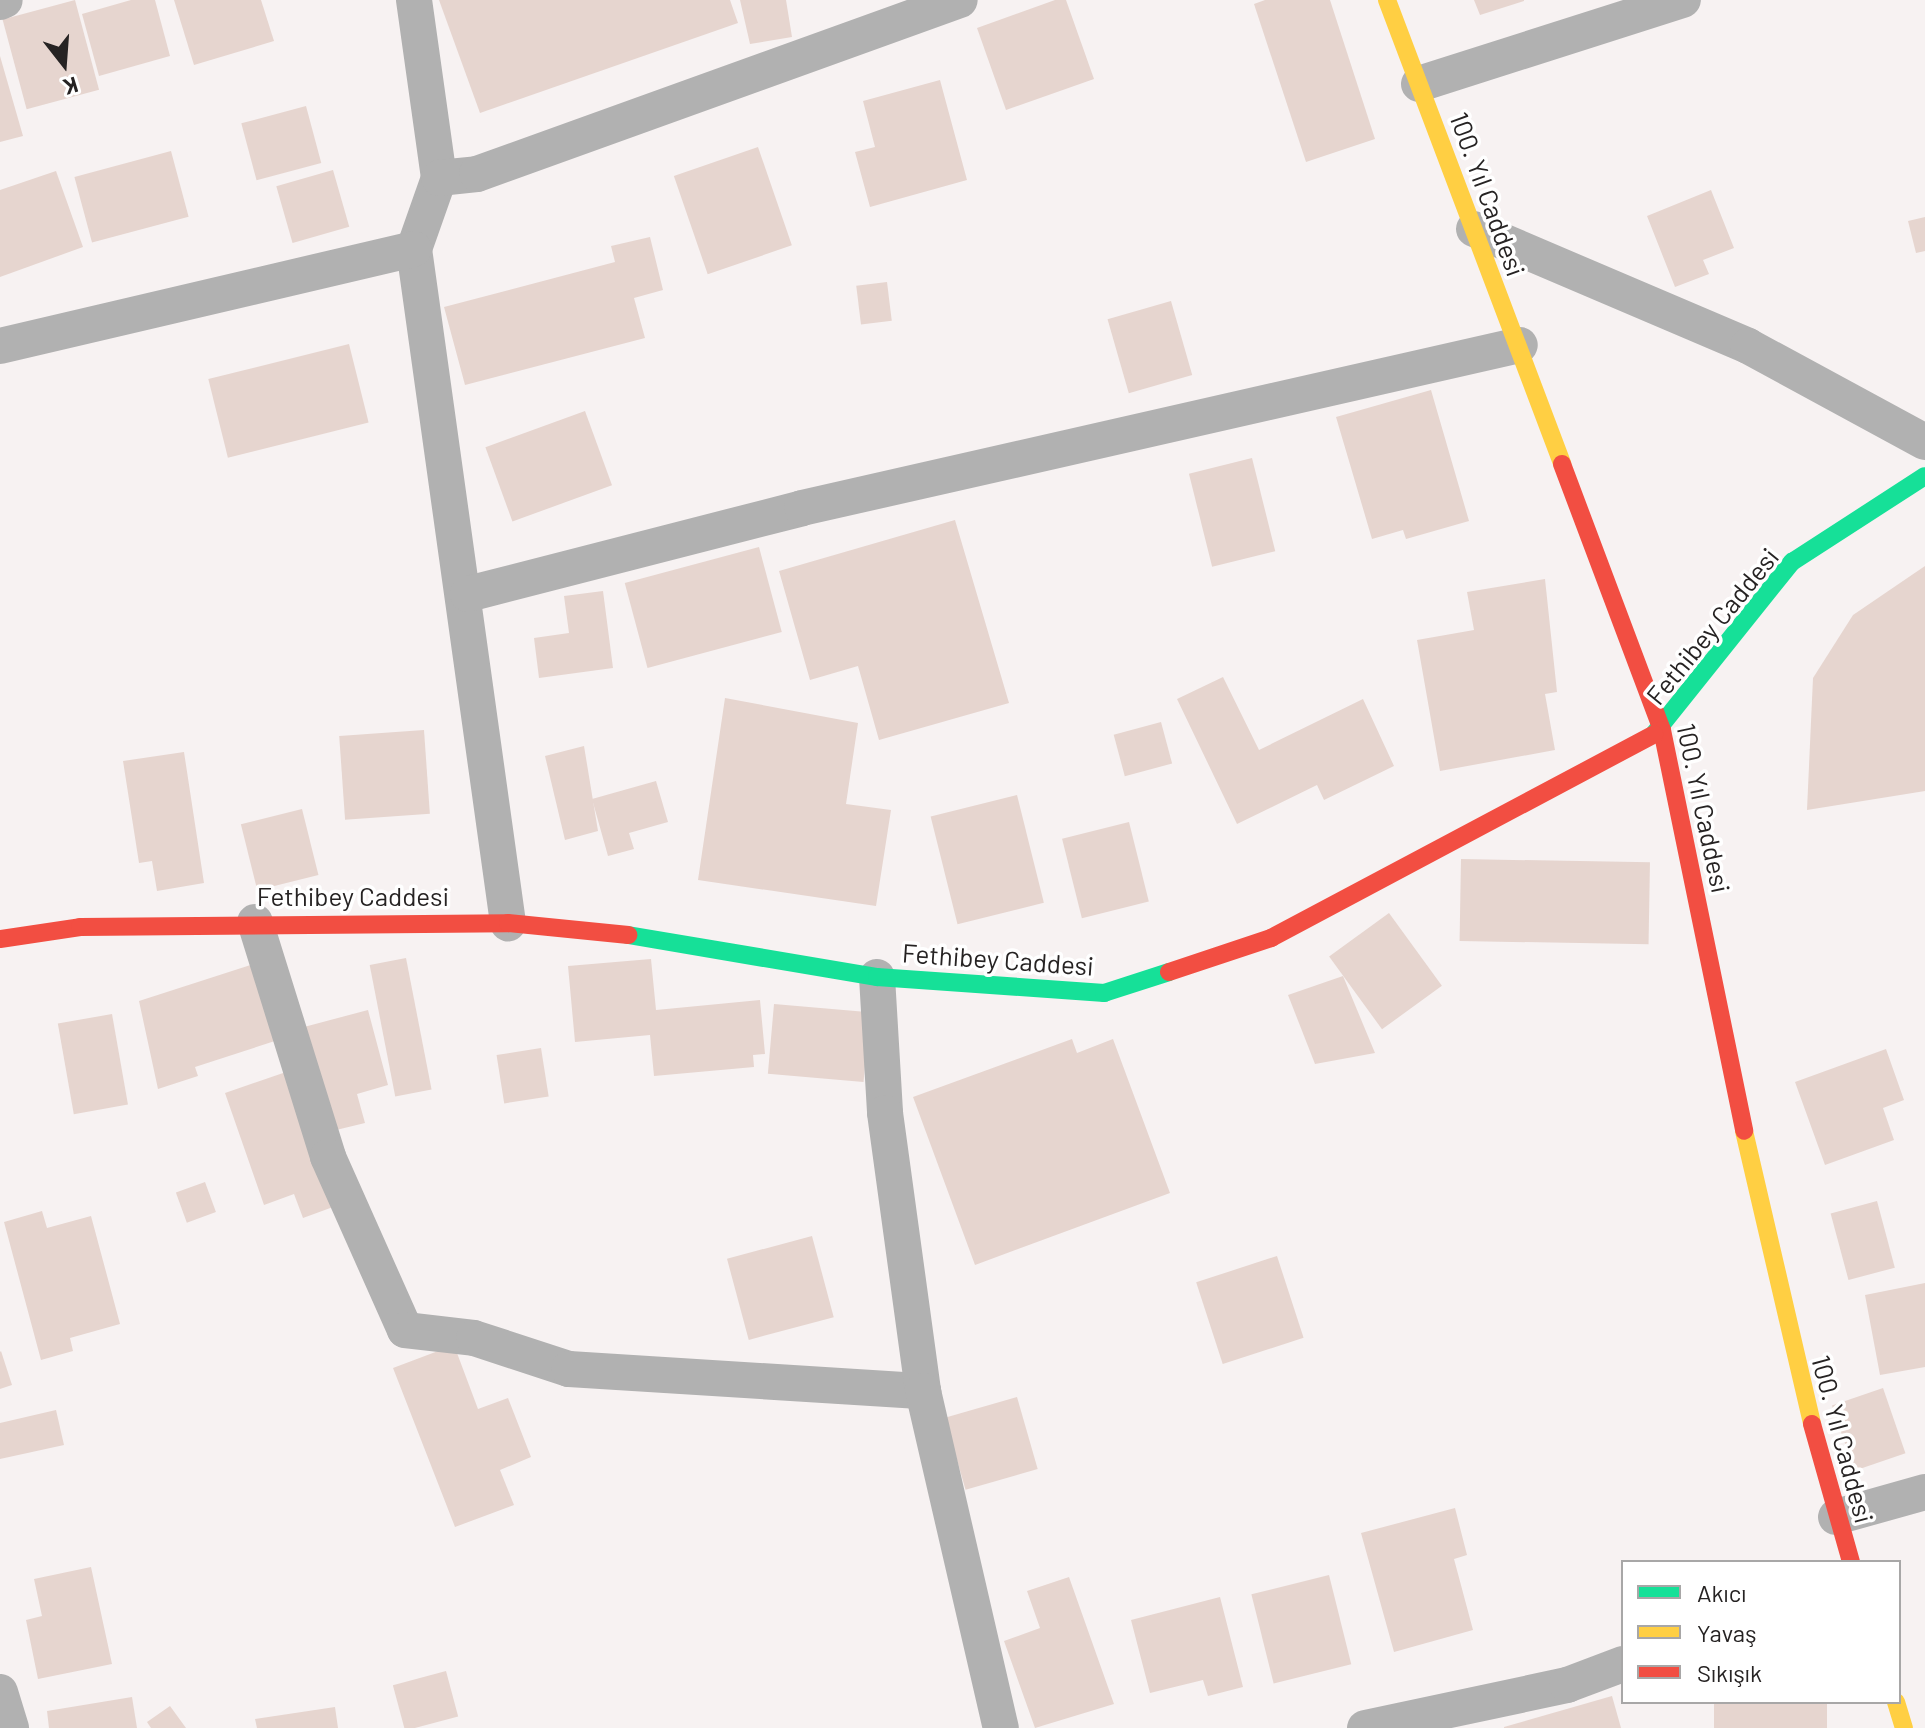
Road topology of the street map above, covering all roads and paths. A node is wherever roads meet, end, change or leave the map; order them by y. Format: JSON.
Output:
{"nodes":[{"id":1,"x":414,"y":0,"type":"edge"},
{"id":2,"x":960,"y":0,"type":"edge"},
{"id":3,"x":1387,"y":0,"type":"edge"},
{"id":4,"x":1683,"y":0,"type":"edge"},
{"id":5,"x":1419,"y":84,"type":"junction"},
{"id":6,"x":439,"y":178,"type":"junction"},
{"id":7,"x":1474,"y":229,"type":"junction"},
{"id":8,"x":414,"y":249,"type":"junction"},
{"id":9,"x":1520,"y":345,"type":"junction"},
{"id":10,"x":0,"y":346,"type":"edge"},
{"id":11,"x":1925,"y":442,"type":"edge"},
{"id":12,"x":1925,"y":476,"type":"edge"},
{"id":13,"x":468,"y":594,"type":"junction"},
{"id":14,"x":1662,"y":730,"type":"junction"},
{"id":15,"x":255,"y":922,"type":"junction"},
{"id":16,"x":508,"y":923,"type":"junction"},
{"id":17,"x":0,"y":939,"type":"edge"},
{"id":18,"x":877,"y":977,"type":"junction"},
{"id":19,"x":923,"y":1391,"type":"junction"},
{"id":20,"x":1925,"y":1492,"type":"edge"},
{"id":21,"x":1836,"y":1517,"type":"junction"},
{"id":22,"x":1850,"y":1560,"type":"edge"},
{"id":23,"x":1621,"y":1665,"type":"edge"},
{"id":24,"x":0,"y":1692,"type":"edge"},
{"id":25,"x":1897,"y":1704,"type":"edge"},
{"id":26,"x":11,"y":1728,"type":"edge"},
{"id":27,"x":1001,"y":1728,"type":"edge"},
{"id":28,"x":1365,"y":1728,"type":"edge"},
{"id":29,"x":1904,"y":1728,"type":"edge"}],
"edges":[{"from":1,"to":6,"type":"street"},
{"from":2,"to":6,"type":"street"},
{"from":3,"to":5,"type":"street","name":"100. Yıl Caddesi"},
{"from":4,"to":5,"type":"street"},
{"from":5,"to":7,"type":"street","name":"100. Yıl Caddesi"},
{"from":6,"to":8,"type":"street"},
{"from":7,"to":9,"type":"street","name":"100. Yıl Caddesi"},
{"from":7,"to":11,"type":"street"},
{"from":8,"to":10,"type":"street"},
{"from":8,"to":13,"type":"street"},
{"from":9,"to":13,"type":"street"},
{"from":9,"to":14,"type":"street","name":"100. Yıl Caddesi"},
{"from":12,"to":14,"type":"street","name":"Fethibey Caddesi"},
{"from":13,"to":16,"type":"street"},
{"from":14,"to":18,"type":"street","name":"Fethibey Caddesi"},
{"from":14,"to":21,"type":"street","name":"100. Yıl Caddesi"},
{"from":15,"to":16,"type":"street","name":"Fethibey Caddesi"},
{"from":15,"to":17,"type":"street","name":"Fethibey Caddesi"},
{"from":15,"to":19,"type":"street"},
{"from":16,"to":18,"type":"street","name":"Fethibey Caddesi"},
{"from":18,"to":19,"type":"street"},
{"from":19,"to":27,"type":"street"},
{"from":20,"to":21,"type":"street"},
{"from":21,"to":22,"type":"street","name":"100. Yıl Caddesi"},
{"from":23,"to":28,"type":"street"},
{"from":24,"to":26,"type":"street"},
{"from":25,"to":29,"type":"street"}]}
